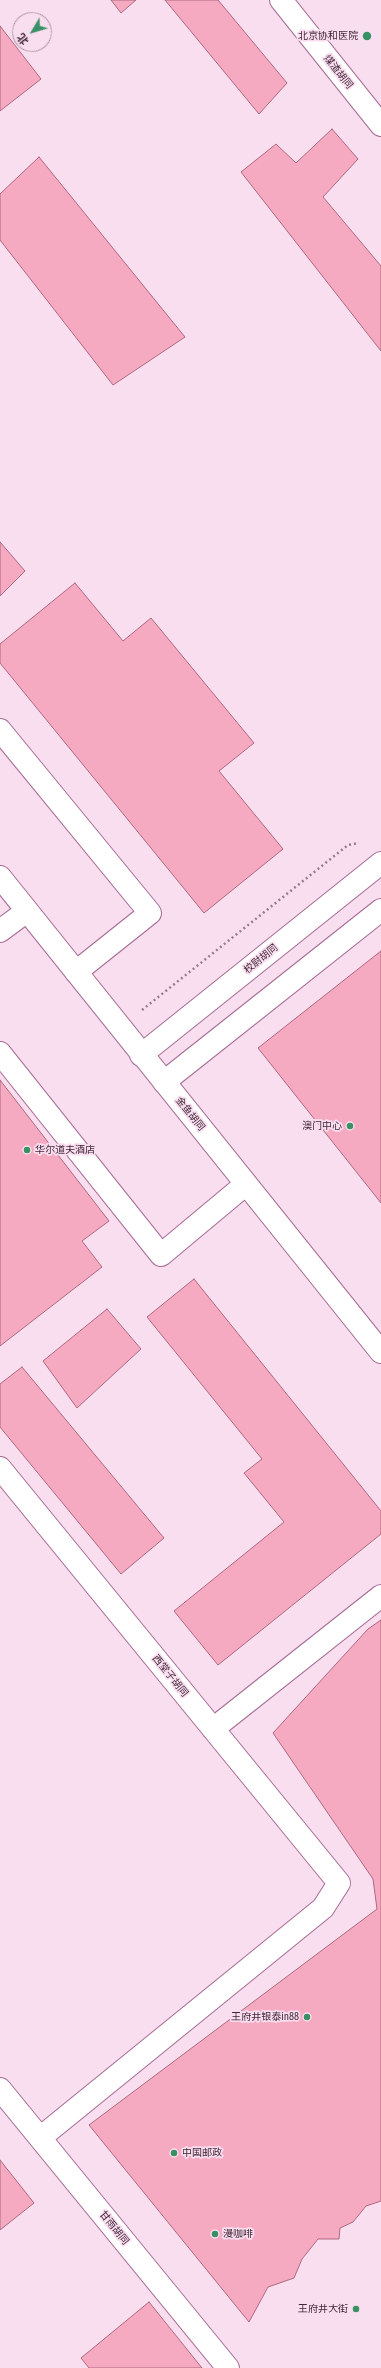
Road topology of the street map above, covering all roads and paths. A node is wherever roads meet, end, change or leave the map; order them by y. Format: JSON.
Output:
{"nodes":[{"id":1,"x":281,"y":0,"type":"edge"},
{"id":2,"x":381,"y":125,"type":"edge"},
{"id":3,"x":0,"y":730,"type":"edge"},
{"id":4,"x":361,"y":842,"type":"dead end"},
{"id":5,"x":381,"y":863,"type":"edge"},
{"id":6,"x":0,"y":877,"type":"edge"},
{"id":7,"x":381,"y":910,"type":"edge"},
{"id":8,"x":27,"y":911,"type":"junction"},
{"id":9,"x":0,"y":930,"type":"edge"},
{"id":10,"x":76,"y":972,"type":"junction"},
{"id":11,"x":120,"y":1027,"type":"junction"},
{"id":12,"x":0,"y":1053,"type":"edge"},
{"id":13,"x":141,"y":1055,"type":"junction"},
{"id":14,"x":164,"y":1082,"type":"junction"},
{"id":15,"x":246,"y":1184,"type":"junction"},
{"id":16,"x":381,"y":1352,"type":"edge"},
{"id":17,"x":0,"y":1468,"type":"edge"},
{"id":18,"x":381,"y":1596,"type":"edge"},
{"id":19,"x":213,"y":1729,"type":"junction"},
{"id":20,"x":0,"y":2089,"type":"edge"},
{"id":21,"x":40,"y":2138,"type":"junction"},
{"id":22,"x":228,"y":2368,"type":"edge"}],
"edges":[{"from":1,"to":2,"type":"street","name":"煤渣胡同"},
{"from":3,"to":10,"type":"street"},
{"from":4,"to":11,"type":"path"},
{"from":5,"to":13,"type":"street","name":"校尉胡同"},
{"from":6,"to":8,"type":"street","name":"金鱼胡同"},
{"from":7,"to":14,"type":"street"},
{"from":8,"to":9,"type":"street"},
{"from":8,"to":10,"type":"street","name":"金鱼胡同"},
{"from":10,"to":11,"type":"street","name":"金鱼胡同"},
{"from":11,"to":13,"type":"street","name":"金鱼胡同"},
{"from":12,"to":15,"type":"street"},
{"from":13,"to":14,"type":"street","name":"金鱼胡同"},
{"from":14,"to":15,"type":"street","name":"金鱼胡同"},
{"from":15,"to":16,"type":"street","name":"金鱼胡同"},
{"from":17,"to":19,"type":"street","name":"西堂子胡同"},
{"from":18,"to":19,"type":"street"},
{"from":19,"to":21,"type":"street","name":"西堂子胡同"},
{"from":20,"to":21,"type":"street","name":"甘雨胡同"},
{"from":21,"to":22,"type":"street","name":"甘雨胡同"}]}
